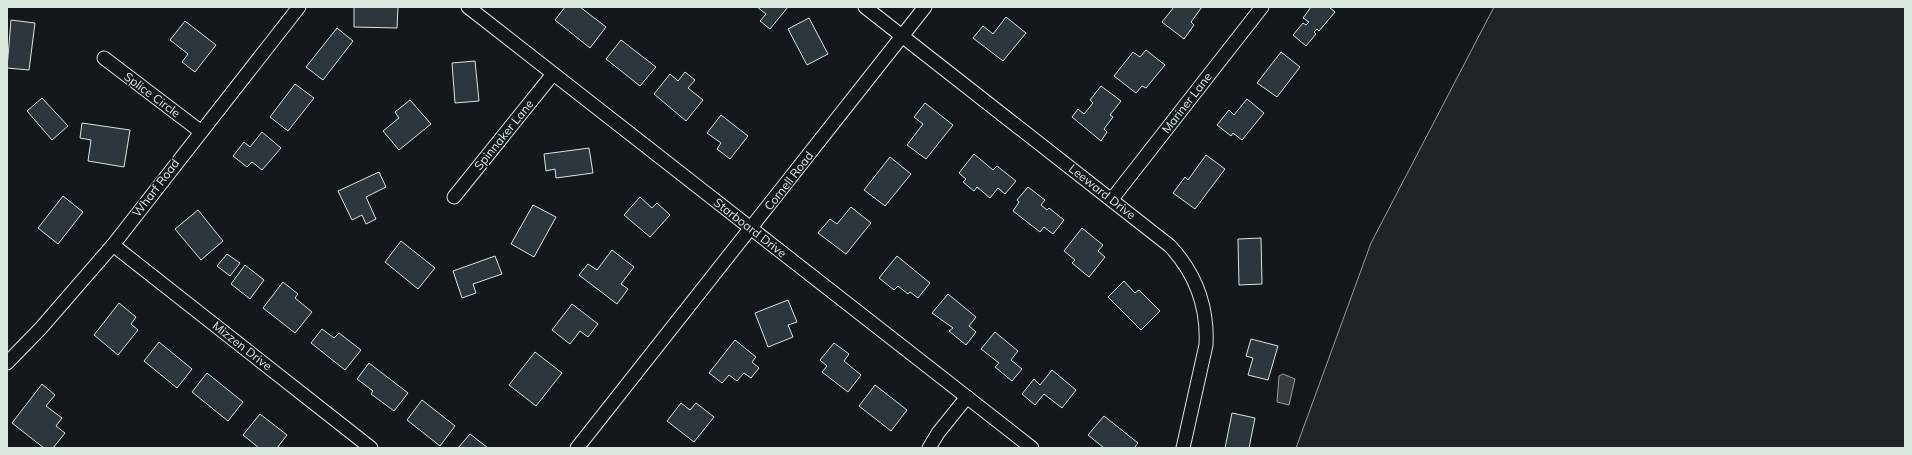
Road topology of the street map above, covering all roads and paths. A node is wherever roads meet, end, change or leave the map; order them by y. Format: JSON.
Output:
{"nodes":[{"id":1,"x":299,"y":7,"type":"edge"},
{"id":2,"x":468,"y":7,"type":"edge"},
{"id":3,"x":865,"y":7,"type":"edge"},
{"id":4,"x":925,"y":7,"type":"edge"},
{"id":5,"x":1262,"y":7,"type":"edge"},
{"id":6,"x":902,"y":36,"type":"junction"},
{"id":7,"x":104,"y":58,"type":"dead end"},
{"id":8,"x":553,"y":74,"type":"junction"},
{"id":9,"x":200,"y":131,"type":"junction"},
{"id":10,"x":454,"y":197,"type":"dead end"},
{"id":11,"x":1112,"y":199,"type":"junction"},
{"id":12,"x":751,"y":229,"type":"junction"},
{"id":13,"x":113,"y":245,"type":"junction"},
{"id":14,"x":7,"y":363,"type":"edge"},
{"id":15,"x":967,"y":397,"type":"junction"},
{"id":16,"x":372,"y":448,"type":"edge"},
{"id":17,"x":576,"y":448,"type":"edge"},
{"id":18,"x":929,"y":448,"type":"edge"},
{"id":19,"x":1032,"y":448,"type":"edge"},
{"id":20,"x":1183,"y":448,"type":"edge"}],
"edges":[{"from":1,"to":9,"type":"street","name":"Wharf Road"},
{"from":2,"to":8,"type":"street","name":"Starboard Drive"},
{"from":3,"to":6,"type":"street","name":"Leeward Drive"},
{"from":4,"to":6,"type":"street","name":"Cornell Road"},
{"from":5,"to":11,"type":"street","name":"Mariner Lane"},
{"from":6,"to":11,"type":"street","name":"Leeward Drive"},
{"from":6,"to":12,"type":"street","name":"Cornell Road"},
{"from":7,"to":9,"type":"street","name":"Splice Circle"},
{"from":8,"to":10,"type":"street","name":"Spinnaker Lane"},
{"from":8,"to":12,"type":"street","name":"Starboard Drive"},
{"from":9,"to":13,"type":"street","name":"Wharf Road"},
{"from":11,"to":20,"type":"street","name":"Leeward Drive"},
{"from":12,"to":15,"type":"street","name":"Starboard Drive"},
{"from":12,"to":17,"type":"street","name":"Cornell Road"},
{"from":13,"to":14,"type":"street","name":"Wharf Road"},
{"from":13,"to":16,"type":"street","name":"Mizzen Drive"},
{"from":15,"to":18,"type":"street"},
{"from":15,"to":19,"type":"street","name":"Starboard Drive"}]}
